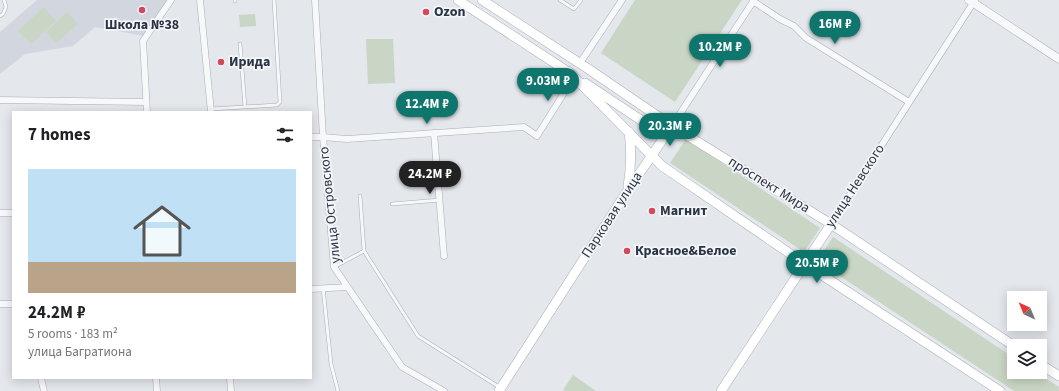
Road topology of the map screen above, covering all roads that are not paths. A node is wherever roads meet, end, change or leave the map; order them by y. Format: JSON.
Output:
{"nodes":[{"id":1,"x":4,"y":0,"type":"edge"},
{"id":2,"x":171,"y":0,"type":"edge"},
{"id":3,"x":200,"y":0,"type":"edge"},
{"id":4,"x":274,"y":0,"type":"edge"},
{"id":5,"x":315,"y":0,"type":"edge"},
{"id":6,"x":458,"y":0,"type":"edge"},
{"id":7,"x":482,"y":0,"type":"edge"},
{"id":8,"x":560,"y":0,"type":"edge"},
{"id":9,"x":581,"y":0,"type":"edge"},
{"id":10,"x":622,"y":0,"type":"edge"},
{"id":11,"x":753,"y":1,"type":"edge"},
{"id":12,"x":972,"y":1,"type":"edge"},
{"id":13,"x":0,"y":16,"type":"edge"},
{"id":14,"x":240,"y":44,"type":"dead end"},
{"id":15,"x":1059,"y":59,"type":"edge"},
{"id":16,"x":580,"y":63,"type":"junction"},
{"id":17,"x":571,"y":74,"type":"junction"},
{"id":18,"x":0,"y":100,"type":"edge"},
{"id":19,"x":146,"y":102,"type":"junction"},
{"id":20,"x":909,"y":102,"type":"junction"},
{"id":21,"x":245,"y":107,"type":"junction"},
{"id":22,"x":210,"y":110,"type":"edge"},
{"id":23,"x":147,"y":111,"type":"edge"},
{"id":24,"x":672,"y":126,"type":"junction"},
{"id":25,"x":629,"y":132,"type":"junction"},
{"id":26,"x":434,"y":133,"type":"junction"},
{"id":27,"x":665,"y":136,"type":"junction"},
{"id":28,"x":312,"y":137,"type":"edge"},
{"id":29,"x":323,"y":137,"type":"junction"},
{"id":30,"x":652,"y":155,"type":"junction"},
{"id":31,"x":626,"y":193,"type":"junction"},
{"id":32,"x":360,"y":196,"type":"dead end"},
{"id":33,"x":440,"y":200,"type":"junction"},
{"id":34,"x":392,"y":204,"type":"dead end"},
{"id":35,"x":0,"y":213,"type":"edge"},
{"id":36,"x":12,"y":213,"type":"edge"},
{"id":37,"x":831,"y":224,"type":"junction"},
{"id":38,"x":364,"y":251,"type":"junction"},
{"id":39,"x":444,"y":256,"type":"dead end"},
{"id":40,"x":805,"y":264,"type":"junction"},
{"id":41,"x":334,"y":267,"type":"junction"},
{"id":42,"x":347,"y":287,"type":"junction"},
{"id":43,"x":323,"y":288,"type":"junction"},
{"id":44,"x":312,"y":289,"type":"edge"},
{"id":45,"x":0,"y":304,"type":"edge"},
{"id":46,"x":12,"y":304,"type":"edge"},
{"id":47,"x":1007,"y":341,"type":"edge"},
{"id":48,"x":1047,"y":368,"type":"edge"},
{"id":49,"x":1059,"y":376,"type":"edge"},
{"id":50,"x":41,"y":379,"type":"edge"},
{"id":51,"x":156,"y":379,"type":"edge"},
{"id":52,"x":230,"y":379,"type":"edge"},
{"id":53,"x":500,"y":390,"type":"edge"},
{"id":54,"x":44,"y":391,"type":"edge"},
{"id":55,"x":157,"y":391,"type":"edge"},
{"id":56,"x":231,"y":391,"type":"edge"},
{"id":57,"x":338,"y":391,"type":"edge"},
{"id":58,"x":444,"y":391,"type":"edge"},
{"id":59,"x":721,"y":391,"type":"edge"},
{"id":60,"x":1000,"y":391,"type":"edge"}],
"edges":[{"from":1,"to":13,"type":"lane"},
{"from":2,"to":19,"type":"street"},
{"from":3,"to":22,"type":"street"},
{"from":4,"to":21,"type":"lane"},
{"from":5,"to":29,"type":"street","name":"улица Островского"},
{"from":6,"to":17,"type":"main road"},
{"from":7,"to":16,"type":"main road","name":"проспект Мира"},
{"from":8,"to":9,"type":"lane"},
{"from":10,"to":16,"type":"street"},
{"from":11,"to":20,"type":"street"},
{"from":11,"to":24,"type":"street","name":"Парковая улица"},
{"from":12,"to":15,"type":"street"},
{"from":12,"to":20,"type":"street","name":"улица Невского"},
{"from":14,"to":21,"type":"lane"},
{"from":16,"to":24,"type":"main road","name":"проспект Мира"},
{"from":17,"to":25,"type":"main road"},
{"from":17,"to":26,"type":"street"},
{"from":17,"to":27,"type":"main road"},
{"from":18,"to":19,"type":"street"},
{"from":19,"to":23,"type":"street"},
{"from":20,"to":37,"type":"street","name":"улица Невского"},
{"from":21,"to":22,"type":"lane"},
{"from":24,"to":27,"type":"main road","name":"Парковая улица"},
{"from":24,"to":37,"type":"main road","name":"проспект Мира"},
{"from":25,"to":30,"type":"main road"},
{"from":25,"to":31,"type":"main road"},
{"from":26,"to":29,"type":"street"},
{"from":26,"to":33,"type":"street"},
{"from":27,"to":30,"type":"main road","name":"Парковая улица"},
{"from":28,"to":29,"type":"street"},
{"from":29,"to":41,"type":"street","name":"улица Островского"},
{"from":30,"to":31,"type":"main road","name":"Парковая улица"},
{"from":30,"to":40,"type":"main road"},
{"from":31,"to":53,"type":"main road","name":"Парковая улица"},
{"from":32,"to":38,"type":"lane"},
{"from":33,"to":34,"type":"lane"},
{"from":33,"to":39,"type":"street"},
{"from":35,"to":36,"type":"street"},
{"from":37,"to":40,"type":"main road","name":"улица Невского"},
{"from":37,"to":47,"type":"main road","name":"проспект Мира"},
{"from":38,"to":41,"type":"lane"},
{"from":38,"to":53,"type":"lane"},
{"from":40,"to":59,"type":"main road","name":"улица Невского"},
{"from":40,"to":60,"type":"main road"},
{"from":41,"to":42,"type":"street","name":"улица Островского"},
{"from":42,"to":43,"type":"street"},
{"from":42,"to":58,"type":"street","name":"улица Островского"},
{"from":43,"to":44,"type":"street"},
{"from":43,"to":57,"type":"lane"},
{"from":45,"to":46,"type":"street"},
{"from":48,"to":49,"type":"main road"},
{"from":50,"to":54,"type":"street"},
{"from":51,"to":55,"type":"street"},
{"from":52,"to":56,"type":"street"}]}
